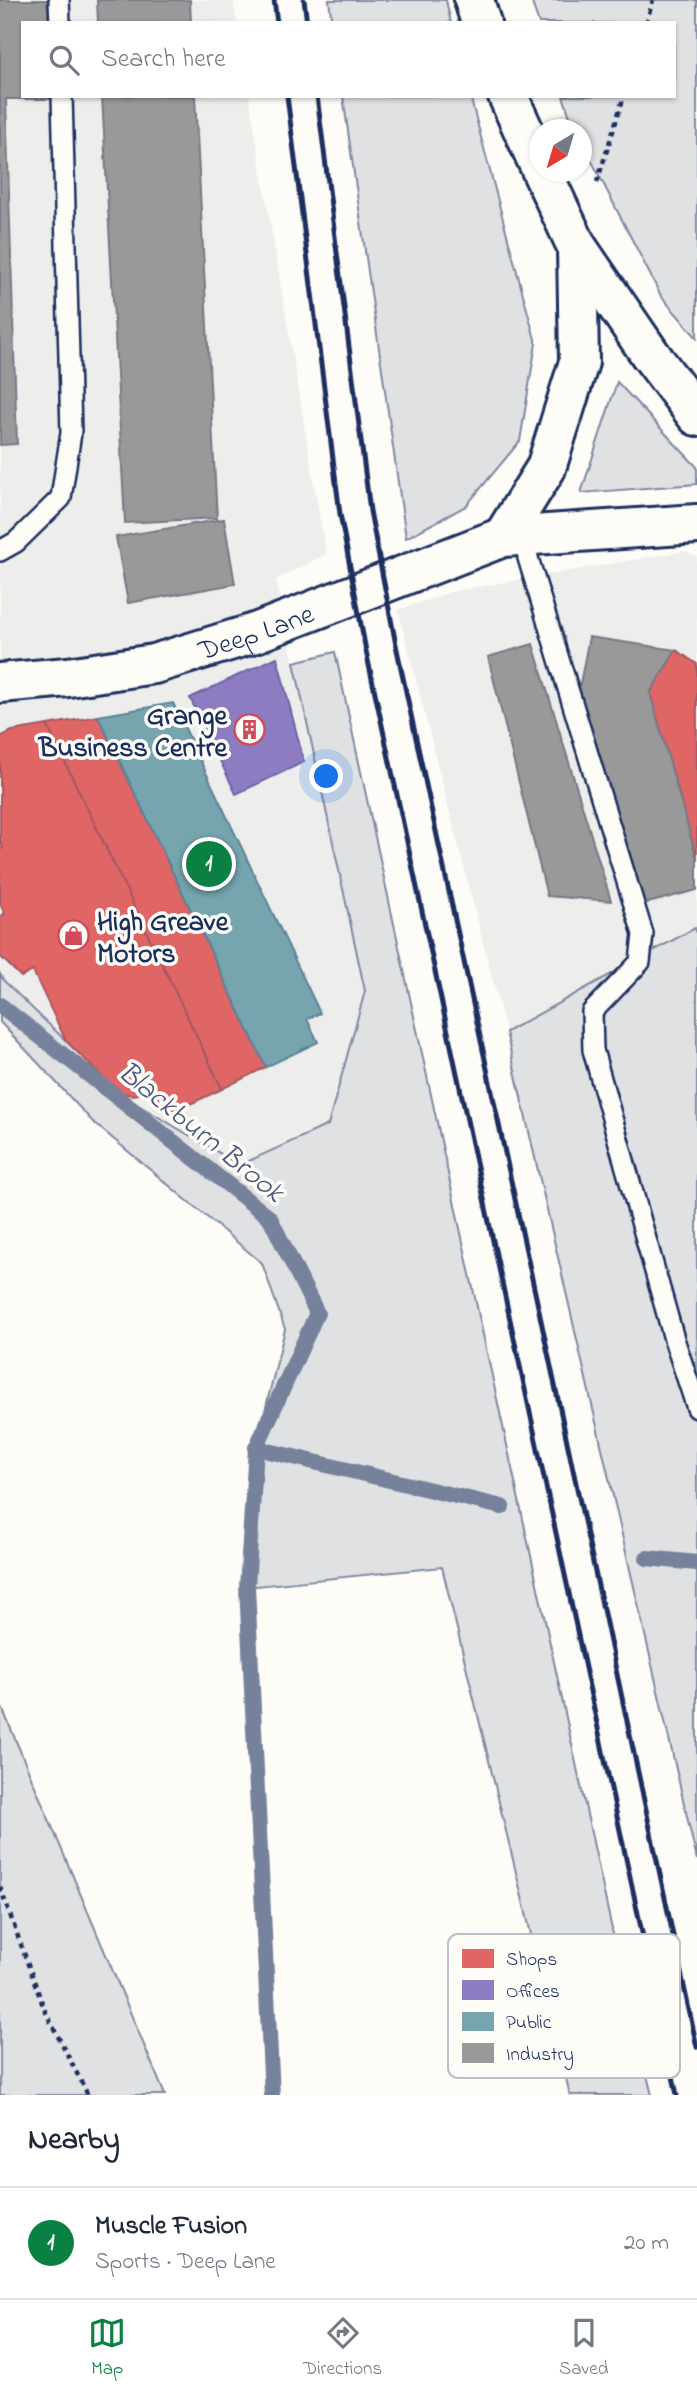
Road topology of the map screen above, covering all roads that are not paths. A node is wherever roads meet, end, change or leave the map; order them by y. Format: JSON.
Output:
{"nodes":[{"id":1,"x":59,"y":0,"type":"edge"},
{"id":2,"x":474,"y":0,"type":"edge"},
{"id":3,"x":60,"y":21,"type":"edge"},
{"id":4,"x":480,"y":21,"type":"edge"},
{"id":5,"x":62,"y":98,"type":"edge"},
{"id":6,"x":509,"y":98,"type":"edge"},
{"id":7,"x":529,"y":142,"type":"edge"},
{"id":8,"x":547,"y":182,"type":"edge"},
{"id":9,"x":577,"y":247,"type":"junction"},
{"id":10,"x":697,"y":416,"type":"edge"},
{"id":11,"x":697,"y":524,"type":"edge"},
{"id":12,"x":515,"y":536,"type":"junction"},
{"id":13,"x":0,"y":551,"type":"edge"},
{"id":14,"x":0,"y":683,"type":"edge"},
{"id":15,"x":697,"y":1408,"type":"edge"}],
"edges":[{"from":1,"to":3,"type":"lane"},
{"from":2,"to":4,"type":"street"},
{"from":5,"to":13,"type":"lane"},
{"from":6,"to":7,"type":"street"},
{"from":8,"to":9,"type":"street"},
{"from":9,"to":10,"type":"street"},
{"from":9,"to":12,"type":"street"},
{"from":11,"to":12,"type":"street","name":"Deep Lane"},
{"from":12,"to":14,"type":"street","name":"Deep Lane"},
{"from":12,"to":15,"type":"lane"}]}
